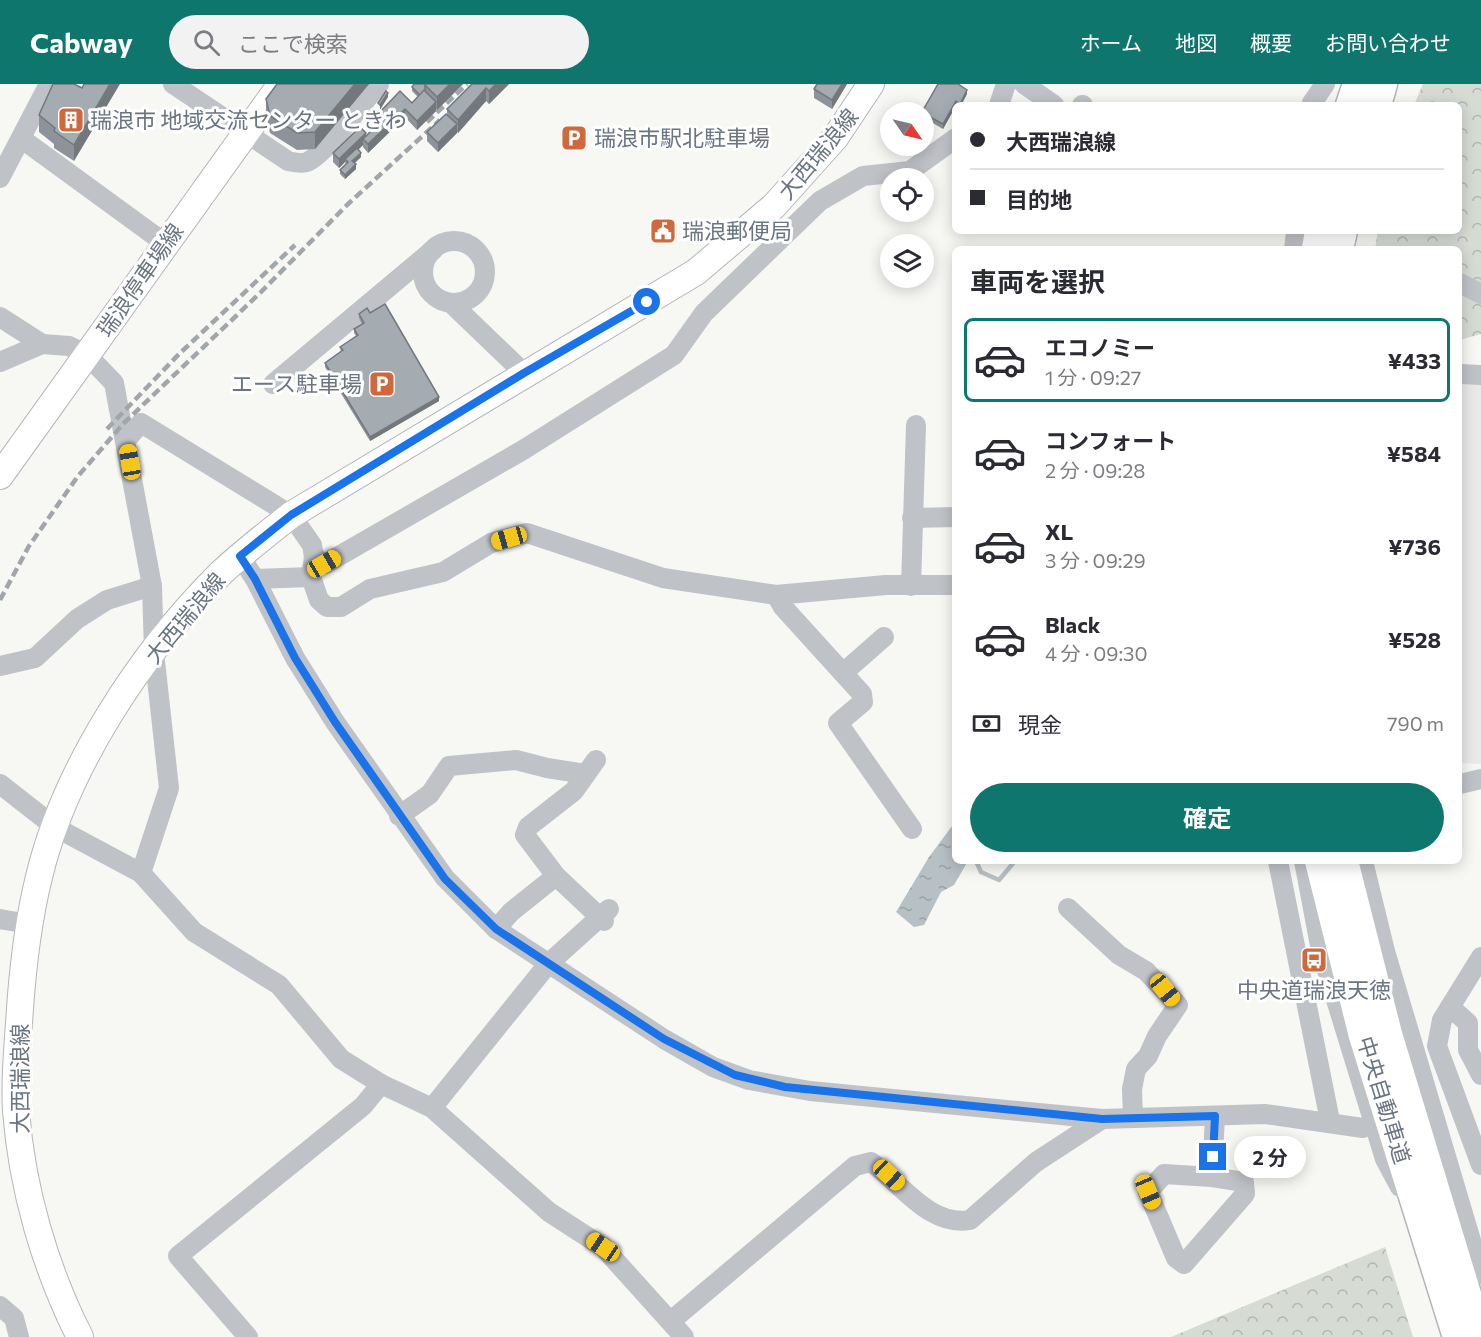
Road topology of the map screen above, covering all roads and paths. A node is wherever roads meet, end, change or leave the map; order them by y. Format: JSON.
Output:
{"nodes":[{"id":1,"x":49,"y":84,"type":"edge"},
{"id":2,"x":172,"y":84,"type":"edge"},
{"id":3,"x":281,"y":84,"type":"edge"},
{"id":4,"x":379,"y":84,"type":"edge"},
{"id":5,"x":871,"y":84,"type":"edge"},
{"id":6,"x":1006,"y":84,"type":"edge"},
{"id":7,"x":1024,"y":84,"type":"edge"},
{"id":8,"x":1325,"y":84,"type":"edge"},
{"id":9,"x":1358,"y":84,"type":"edge"},
{"id":10,"x":1382,"y":84,"type":"edge"},
{"id":11,"x":1000,"y":102,"type":"edge"},
{"id":12,"x":1050,"y":102,"type":"edge"},
{"id":13,"x":1313,"y":102,"type":"edge"},
{"id":14,"x":1352,"y":102,"type":"edge"},
{"id":15,"x":1377,"y":102,"type":"edge"},
{"id":16,"x":246,"y":133,"type":"junction"},
{"id":17,"x":22,"y":139,"type":"junction"},
{"id":18,"x":952,"y":141,"type":"edge"},
{"id":19,"x":5,"y":156,"type":"edge"},
{"id":20,"x":0,"y":178,"type":"edge"},
{"id":21,"x":738,"y":238,"type":"junction"},
{"id":22,"x":166,"y":244,"type":"junction"},
{"id":23,"x":433,"y":250,"type":"junction"},
{"id":24,"x":761,"y":258,"type":"junction"},
{"id":25,"x":1462,"y":284,"type":"edge"},
{"id":26,"x":1481,"y":294,"type":"edge"},
{"id":27,"x":451,"y":303,"type":"junction"},
{"id":28,"x":0,"y":317,"type":"edge"},
{"id":29,"x":42,"y":344,"type":"junction"},
{"id":30,"x":87,"y":355,"type":"junction"},
{"id":31,"x":0,"y":363,"type":"edge"},
{"id":32,"x":524,"y":373,"type":"junction"},
{"id":33,"x":1462,"y":374,"type":"edge"},
{"id":34,"x":1481,"y":375,"type":"edge"},
{"id":35,"x":273,"y":384,"type":"dead end"},
{"id":36,"x":916,"y":425,"type":"dead end"},
{"id":37,"x":127,"y":439,"type":"junction"},
{"id":38,"x":0,"y":476,"type":"edge"},
{"id":39,"x":291,"y":515,"type":"junction"},
{"id":40,"x":952,"y":517,"type":"edge"},
{"id":41,"x":912,"y":518,"type":"junction"},
{"id":42,"x":240,"y":556,"type":"junction"},
{"id":43,"x":312,"y":567,"type":"junction"},
{"id":44,"x":255,"y":579,"type":"junction"},
{"id":45,"x":952,"y":585,"type":"edge"},
{"id":46,"x":152,"y":586,"type":"junction"},
{"id":47,"x":911,"y":586,"type":"junction"},
{"id":48,"x":776,"y":595,"type":"junction"},
{"id":49,"x":884,"y":637,"type":"dead end"},
{"id":50,"x":154,"y":652,"type":"junction"},
{"id":51,"x":0,"y":666,"type":"edge"},
{"id":52,"x":843,"y":673,"type":"junction"},
{"id":53,"x":1481,"y":779,"type":"edge"},
{"id":54,"x":0,"y":784,"type":"edge"},
{"id":55,"x":1462,"y":784,"type":"edge"},
{"id":56,"x":399,"y":816,"type":"junction"},
{"id":57,"x":55,"y":827,"type":"junction"},
{"id":58,"x":912,"y":829,"type":"dead end"},
{"id":59,"x":1279,"y":864,"type":"edge"},
{"id":60,"x":1305,"y":864,"type":"edge"},
{"id":61,"x":1321,"y":864,"type":"edge"},
{"id":62,"x":1345,"y":864,"type":"edge"},
{"id":63,"x":1364,"y":864,"type":"edge"},
{"id":64,"x":141,"y":873,"type":"junction"},
{"id":65,"x":555,"y":876,"type":"junction"},
{"id":66,"x":1068,"y":908,"type":"dead end"},
{"id":67,"x":0,"y":919,"type":"edge"},
{"id":68,"x":29,"y":924,"type":"junction"},
{"id":69,"x":496,"y":929,"type":"junction"},
{"id":70,"x":1481,"y":957,"type":"edge"},
{"id":71,"x":548,"y":964,"type":"junction"},
{"id":72,"x":1450,"y":1007,"type":"junction"},
{"id":73,"x":1481,"y":1074,"type":"edge"},
{"id":74,"x":381,"y":1084,"type":"junction"},
{"id":75,"x":432,"y":1108,"type":"junction"},
{"id":76,"x":1215,"y":1116,"type":"junction"},
{"id":77,"x":1133,"y":1118,"type":"junction"},
{"id":78,"x":1102,"y":1119,"type":"junction"},
{"id":79,"x":1330,"y":1121,"type":"junction"},
{"id":80,"x":1363,"y":1128,"type":"dead end"},
{"id":81,"x":1446,"y":1150,"type":"dead end"},
{"id":82,"x":1481,"y":1162,"type":"edge"},
{"id":83,"x":1212,"y":1177,"type":"junction"},
{"id":84,"x":1433,"y":1254,"type":"junction"},
{"id":85,"x":1481,"y":1274,"type":"edge"},
{"id":86,"x":0,"y":1306,"type":"edge"},
{"id":87,"x":671,"y":1321,"type":"junction"},
{"id":88,"x":20,"y":1337,"type":"edge"},
{"id":89,"x":80,"y":1337,"type":"edge"},
{"id":90,"x":248,"y":1337,"type":"edge"},
{"id":91,"x":684,"y":1337,"type":"edge"},
{"id":92,"x":1458,"y":1337,"type":"edge"},
{"id":93,"x":1479,"y":1337,"type":"edge"}],
"edges":[{"from":1,"to":17,"type":"street"},
{"from":2,"to":16,"type":"street"},
{"from":3,"to":16,"type":"main road","name":"瑞浪停車場線"},
{"from":4,"to":16,"type":"street"},
{"from":5,"to":21,"type":"main road","name":"大西瑞浪線"},
{"from":6,"to":11,"type":"street"},
{"from":7,"to":12,"type":"street"},
{"from":8,"to":13,"type":"street"},
{"from":9,"to":14,"type":"highway"},
{"from":10,"to":15,"type":"highway"},
{"from":16,"to":22,"type":"main road","name":"瑞浪停車場線"},
{"from":17,"to":19,"type":"street"},
{"from":17,"to":22,"type":"street"},
{"from":18,"to":24,"type":"street"},
{"from":19,"to":20,"type":"street"},
{"from":21,"to":24,"type":"street"},
{"from":21,"to":32,"type":"main road","name":"大西瑞浪線"},
{"from":22,"to":30,"type":"main road","name":"瑞浪停車場線"},
{"from":23,"to":27,"type":"street"},
{"from":23,"to":27,"type":"street"},
{"from":23,"to":35,"type":"street"},
{"from":24,"to":43,"type":"street"},
{"from":25,"to":26,"type":"street"},
{"from":27,"to":32,"type":"street"},
{"from":28,"to":29,"type":"street"},
{"from":29,"to":30,"type":"street"},
{"from":29,"to":31,"type":"street"},
{"from":30,"to":37,"type":"street"},
{"from":30,"to":38,"type":"main road","name":"瑞浪停車場線"},
{"from":32,"to":39,"type":"main road","name":"大西瑞浪線"},
{"from":33,"to":34,"type":"street"},
{"from":36,"to":41,"type":"street"},
{"from":37,"to":39,"type":"street"},
{"from":37,"to":46,"type":"street"},
{"from":39,"to":42,"type":"main road","name":"大西瑞浪線"},
{"from":39,"to":43,"type":"street"},
{"from":40,"to":41,"type":"street"},
{"from":41,"to":47,"type":"street"},
{"from":42,"to":44,"type":"street"},
{"from":42,"to":50,"type":"main road","name":"大西瑞浪線"},
{"from":43,"to":44,"type":"street"},
{"from":43,"to":48,"type":"street"},
{"from":44,"to":56,"type":"street"},
{"from":45,"to":47,"type":"street"},
{"from":46,"to":50,"type":"street"},
{"from":46,"to":51,"type":"street"},
{"from":47,"to":48,"type":"street"},
{"from":48,"to":52,"type":"street"},
{"from":49,"to":52,"type":"street"},
{"from":50,"to":57,"type":"main road","name":"大西瑞浪線"},
{"from":50,"to":64,"type":"street"},
{"from":52,"to":58,"type":"street"},
{"from":53,"to":55,"type":"street"},
{"from":54,"to":57,"type":"street"},
{"from":56,"to":65,"type":"street"},
{"from":56,"to":69,"type":"street"},
{"from":57,"to":64,"type":"street"},
{"from":57,"to":68,"type":"main road","name":"大西瑞浪線"},
{"from":59,"to":79,"type":"street"},
{"from":60,"to":84,"type":"street"},
{"from":61,"to":84,"type":"highway","name":"中央自動車道"},
{"from":62,"to":93,"type":"highway","name":"中央自動車道"},
{"from":63,"to":85,"type":"street"},
{"from":64,"to":74,"type":"street"},
{"from":65,"to":69,"type":"street"},
{"from":65,"to":71,"type":"street"},
{"from":66,"to":77,"type":"street"},
{"from":67,"to":68,"type":"street"},
{"from":68,"to":89,"type":"main road","name":"大西瑞浪線"},
{"from":69,"to":71,"type":"street"},
{"from":70,"to":72,"type":"street"},
{"from":71,"to":75,"type":"street"},
{"from":71,"to":78,"type":"street"},
{"from":72,"to":73,"type":"street"},
{"from":72,"to":82,"type":"street"},
{"from":74,"to":75,"type":"street"},
{"from":74,"to":90,"type":"street"},
{"from":75,"to":87,"type":"street"},
{"from":76,"to":77,"type":"street"},
{"from":76,"to":79,"type":"street"},
{"from":76,"to":83,"type":"street"},
{"from":77,"to":78,"type":"street"},
{"from":78,"to":87,"type":"street"},
{"from":79,"to":80,"type":"street"},
{"from":81,"to":82,"type":"street"},
{"from":83,"to":83,"type":"street"},
{"from":84,"to":92,"type":"highway","name":"中央自動車道"},
{"from":86,"to":88,"type":"street"},
{"from":87,"to":91,"type":"street"}]}
